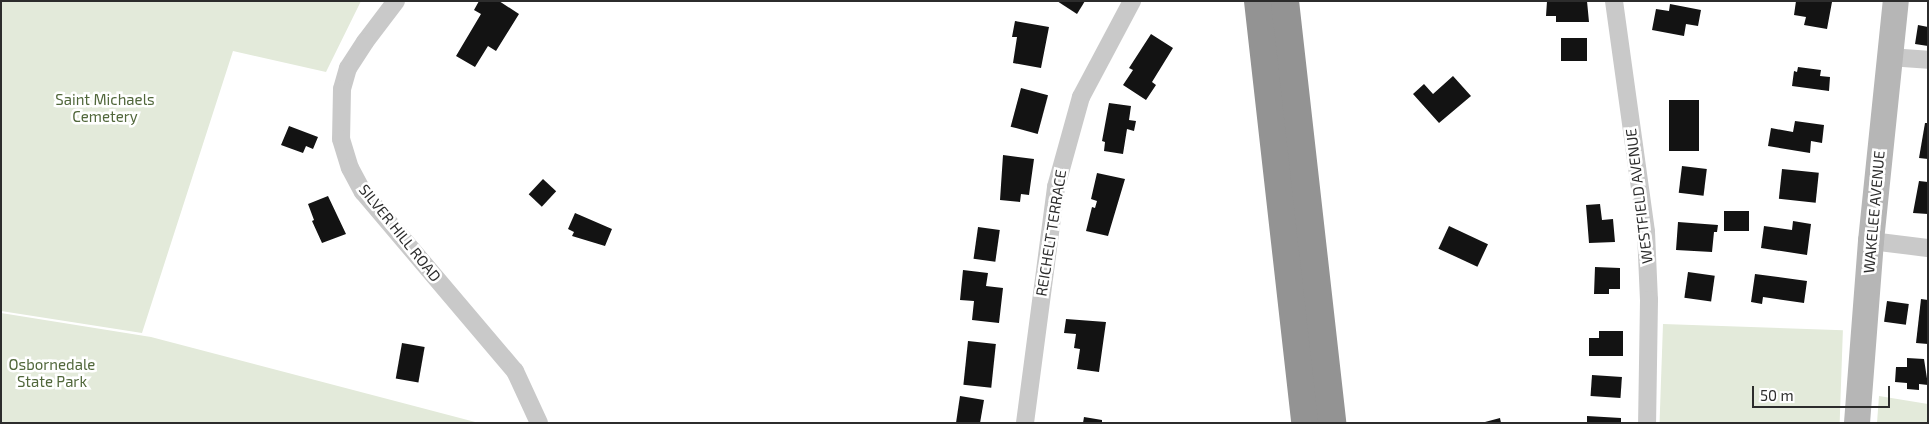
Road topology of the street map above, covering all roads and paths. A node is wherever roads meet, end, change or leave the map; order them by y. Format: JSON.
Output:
{"nodes":[{"id":1,"x":396,"y":1,"type":"edge"},
{"id":2,"x":1132,"y":1,"type":"edge"},
{"id":3,"x":1258,"y":1,"type":"edge"},
{"id":4,"x":1285,"y":1,"type":"edge"},
{"id":5,"x":1614,"y":1,"type":"edge"},
{"id":6,"x":1896,"y":1,"type":"edge"},
{"id":7,"x":1888,"y":57,"type":"junction"},
{"id":8,"x":1928,"y":60,"type":"edge"},
{"id":9,"x":1870,"y":241,"type":"junction"},
{"id":10,"x":1928,"y":248,"type":"edge"},
{"id":11,"x":539,"y":423,"type":"edge"},
{"id":12,"x":1025,"y":423,"type":"edge"},
{"id":13,"x":1305,"y":423,"type":"edge"},
{"id":14,"x":1332,"y":423,"type":"edge"},
{"id":15,"x":1647,"y":423,"type":"edge"},
{"id":16,"x":1857,"y":423,"type":"edge"}],
"edges":[{"from":1,"to":11,"type":"street","name":"SILVER HILL ROAD"},
{"from":2,"to":12,"type":"street","name":"REICHELT TERRACE"},
{"from":3,"to":13,"type":"highway"},
{"from":4,"to":14,"type":"highway"},
{"from":5,"to":15,"type":"street","name":"WESTFIELD AVENUE"},
{"from":6,"to":7,"type":"main road","name":"WAKELEE AVENUE"},
{"from":7,"to":8,"type":"street"},
{"from":7,"to":9,"type":"main road","name":"WAKELEE AVENUE"},
{"from":9,"to":10,"type":"street"},
{"from":9,"to":16,"type":"main road","name":"WAKELEE AVENUE"}]}
